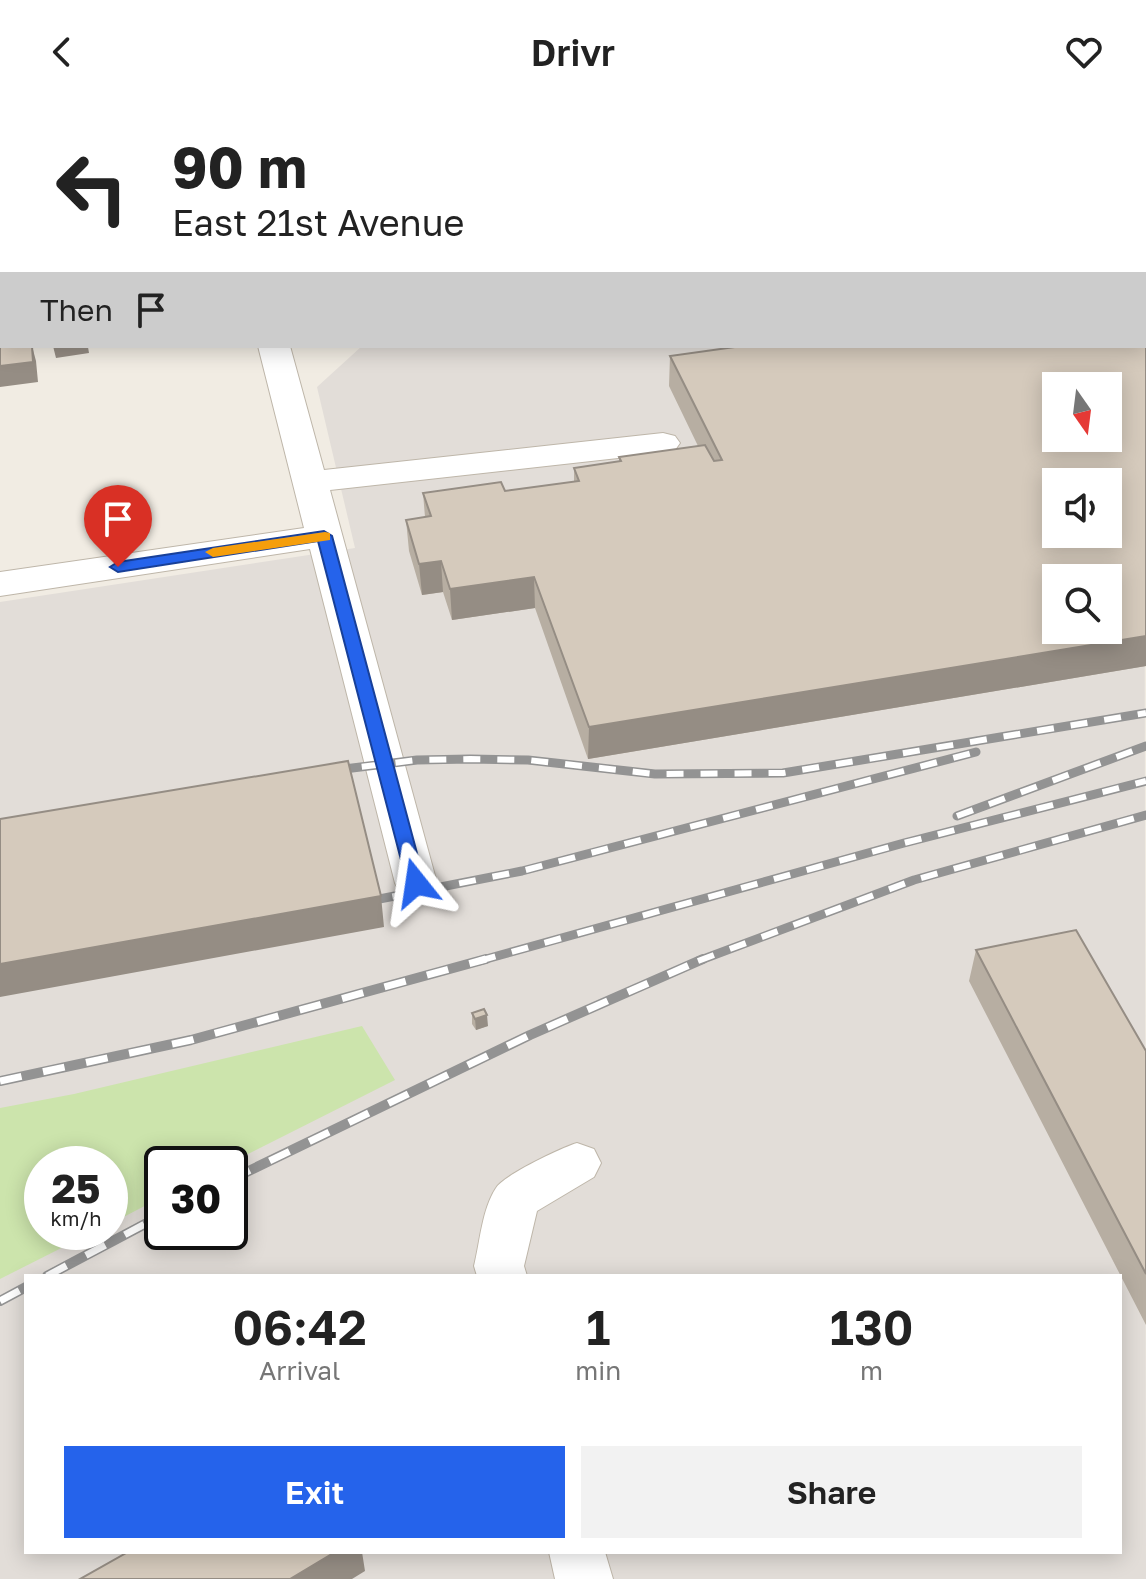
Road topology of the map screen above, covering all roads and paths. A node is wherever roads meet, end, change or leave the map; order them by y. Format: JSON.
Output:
{"nodes":[{"id":1,"x":275,"y":348,"type":"edge"},
{"id":2,"x":663,"y":443,"type":"dead end"},
{"id":3,"x":310,"y":482,"type":"junction"},
{"id":4,"x":324,"y":536,"type":"junction"},
{"id":5,"x":0,"y":584,"type":"edge"},
{"id":6,"x":416,"y":883,"type":"dead end"},
{"id":7,"x":577,"y":1163,"type":"dead end"},
{"id":8,"x":501,"y":1274,"type":"edge"},
{"id":9,"x":578,"y":1554,"type":"edge"},
{"id":10,"x":584,"y":1579,"type":"edge"}],
"edges":[{"from":1,"to":3,"type":"street"},
{"from":2,"to":3,"type":"street"},
{"from":3,"to":4,"type":"street"},
{"from":4,"to":5,"type":"street"},
{"from":4,"to":6,"type":"street"},
{"from":7,"to":8,"type":"street"},
{"from":9,"to":10,"type":"street"}]}
